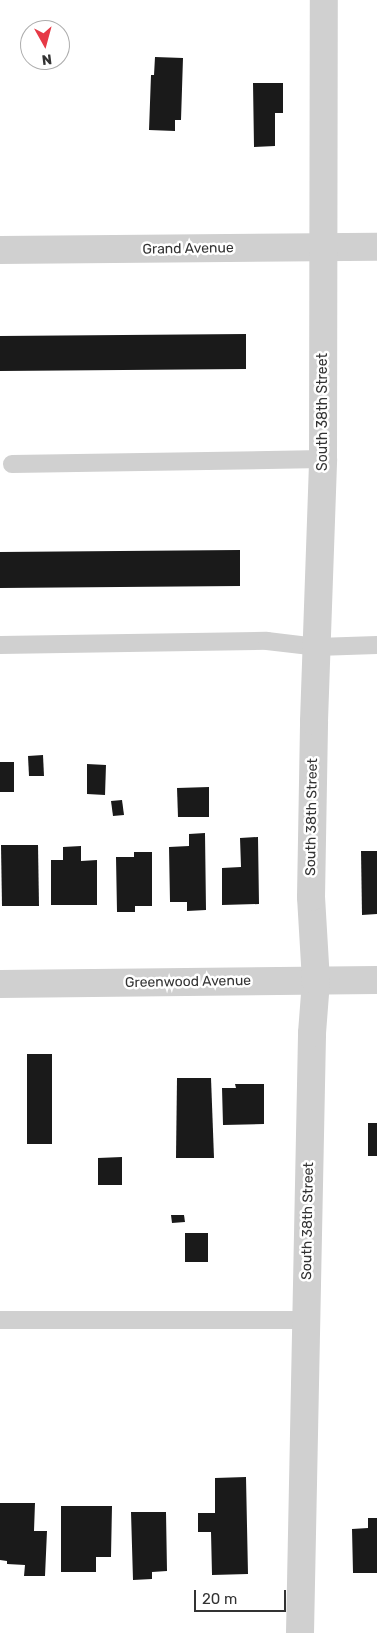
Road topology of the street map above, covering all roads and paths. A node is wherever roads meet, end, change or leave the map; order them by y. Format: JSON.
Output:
{"nodes":[{"id":1,"x":324,"y":0,"type":"edge"},
{"id":2,"x":377,"y":247,"type":"edge"},
{"id":3,"x":323,"y":248,"type":"junction"},
{"id":4,"x":0,"y":250,"type":"edge"},
{"id":5,"x":323,"y":459,"type":"junction"},
{"id":6,"x":12,"y":464,"type":"dead end"},
{"id":7,"x":0,"y":645,"type":"edge"},
{"id":8,"x":377,"y":645,"type":"edge"},
{"id":9,"x":317,"y":647,"type":"junction"},
{"id":10,"x":377,"y":980,"type":"edge"},
{"id":11,"x":316,"y":981,"type":"junction"},
{"id":12,"x":0,"y":984,"type":"edge"},
{"id":13,"x":0,"y":1320,"type":"edge"},
{"id":14,"x":306,"y":1320,"type":"junction"},
{"id":15,"x":300,"y":1633,"type":"edge"}],
"edges":[{"from":1,"to":3,"type":"street","name":"South 38th Street"},
{"from":2,"to":3,"type":"street","name":"Grand Avenue"},
{"from":3,"to":4,"type":"street","name":"Grand Avenue"},
{"from":3,"to":5,"type":"street","name":"South 38th Street"},
{"from":5,"to":6,"type":"lane"},
{"from":5,"to":9,"type":"street","name":"South 38th Street"},
{"from":7,"to":9,"type":"lane"},
{"from":8,"to":9,"type":"lane"},
{"from":9,"to":11,"type":"street","name":"South 38th Street"},
{"from":10,"to":11,"type":"street","name":"Greenwood Avenue"},
{"from":11,"to":12,"type":"street","name":"Greenwood Avenue"},
{"from":11,"to":14,"type":"street","name":"South 38th Street"},
{"from":13,"to":14,"type":"lane"},
{"from":14,"to":15,"type":"street","name":"South 38th Street"}]}
